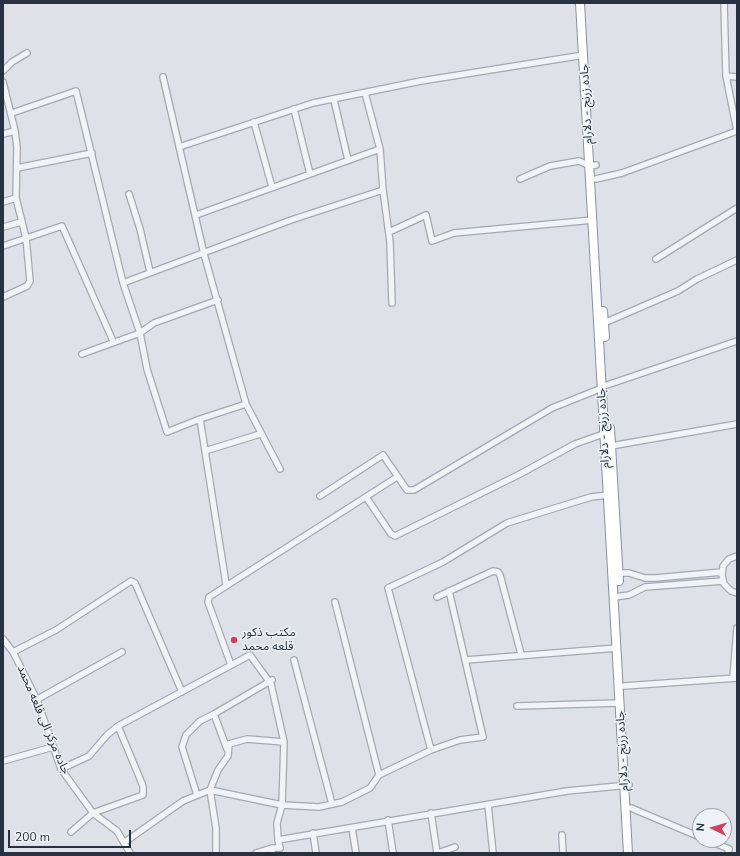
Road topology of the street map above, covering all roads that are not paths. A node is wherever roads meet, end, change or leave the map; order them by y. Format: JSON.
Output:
{"nodes":[{"id":1,"x":580,"y":3,"type":"edge"},
{"id":2,"x":585,"y":3,"type":"edge"},
{"id":3,"x":724,"y":3,"type":"edge"},
{"id":4,"x":27,"y":53,"type":"dead end"},
{"id":5,"x":584,"y":55,"type":"junction"},
{"id":6,"x":3,"y":71,"type":"edge"},
{"id":7,"x":726,"y":76,"type":"junction"},
{"id":8,"x":163,"y":77,"type":"dead end"},
{"id":9,"x":737,"y":77,"type":"edge"},
{"id":10,"x":3,"y":82,"type":"edge"},
{"id":11,"x":365,"y":93,"type":"junction"},
{"id":12,"x":334,"y":100,"type":"junction"},
{"id":13,"x":294,"y":109,"type":"junction"},
{"id":14,"x":12,"y":112,"type":"junction"},
{"id":15,"x":254,"y":122,"type":"junction"},
{"id":16,"x":15,"y":131,"type":"junction"},
{"id":17,"x":737,"y":131,"type":"edge"},
{"id":18,"x":3,"y":134,"type":"edge"},
{"id":19,"x":179,"y":147,"type":"junction"},
{"id":20,"x":380,"y":149,"type":"junction"},
{"id":21,"x":92,"y":153,"type":"junction"},
{"id":22,"x":348,"y":160,"type":"junction"},
{"id":23,"x":593,"y":166,"type":"junction"},
{"id":24,"x":17,"y":168,"type":"junction"},
{"id":25,"x":310,"y":174,"type":"junction"},
{"id":26,"x":596,"y":178,"type":"junction"},
{"id":27,"x":520,"y":179,"type":"dead end"},
{"id":28,"x":272,"y":187,"type":"junction"},
{"id":29,"x":383,"y":190,"type":"junction"},
{"id":30,"x":129,"y":194,"type":"dead end"},
{"id":31,"x":16,"y":198,"type":"junction"},
{"id":32,"x":3,"y":202,"type":"edge"},
{"id":33,"x":737,"y":208,"type":"edge"},
{"id":34,"x":196,"y":215,"type":"junction"},
{"id":35,"x":593,"y":220,"type":"junction"},
{"id":36,"x":21,"y":222,"type":"junction"},
{"id":37,"x":3,"y":227,"type":"edge"},
{"id":38,"x":389,"y":232,"type":"junction"},
{"id":39,"x":26,"y":238,"type":"junction"},
{"id":40,"x":3,"y":246,"type":"edge"},
{"id":41,"x":204,"y":254,"type":"junction"},
{"id":42,"x":656,"y":259,"type":"dead end"},
{"id":43,"x":737,"y":260,"type":"edge"},
{"id":44,"x":150,"y":272,"type":"junction"},
{"id":45,"x":123,"y":283,"type":"junction"},
{"id":46,"x":3,"y":297,"type":"edge"},
{"id":47,"x":218,"y":300,"type":"junction"},
{"id":48,"x":392,"y":303,"type":"dead end"},
{"id":49,"x":604,"y":323,"type":"junction"},
{"id":50,"x":140,"y":332,"type":"junction"},
{"id":51,"x":113,"y":341,"type":"junction"},
{"id":52,"x":737,"y":341,"type":"edge"},
{"id":53,"x":82,"y":354,"type":"dead end"},
{"id":54,"x":604,"y":387,"type":"junction"},
{"id":55,"x":246,"y":404,"type":"junction"},
{"id":56,"x":200,"y":419,"type":"junction"},
{"id":57,"x":737,"y":424,"type":"edge"},
{"id":58,"x":607,"y":433,"type":"junction"},
{"id":59,"x":260,"y":434,"type":"junction"},
{"id":60,"x":611,"y":446,"type":"junction"},
{"id":61,"x":205,"y":451,"type":"junction"},
{"id":62,"x":280,"y":469,"type":"dead end"},
{"id":63,"x":397,"y":477,"type":"junction"},
{"id":64,"x":608,"y":495,"type":"junction"},
{"id":65,"x":320,"y":496,"type":"dead end"},
{"id":66,"x":366,"y":497,"type":"junction"},
{"id":67,"x":737,"y":556,"type":"edge"},
{"id":68,"x":722,"y":572,"type":"junction"},
{"id":69,"x":616,"y":573,"type":"junction"},
{"id":70,"x":723,"y":581,"type":"junction"},
{"id":71,"x":226,"y":584,"type":"junction"},
{"id":72,"x":449,"y":591,"type":"junction"},
{"id":73,"x":737,"y":593,"type":"edge"},
{"id":74,"x":436,"y":597,"type":"dead end"},
{"id":75,"x":616,"y":597,"type":"junction"},
{"id":76,"x":335,"y":602,"type":"dead end"},
{"id":77,"x":737,"y":628,"type":"edge"},
{"id":78,"x":3,"y":639,"type":"edge"},
{"id":79,"x":617,"y":648,"type":"junction"},
{"id":80,"x":12,"y":652,"type":"junction"},
{"id":81,"x":122,"y":652,"type":"dead end"},
{"id":82,"x":521,"y":654,"type":"junction"},
{"id":83,"x":294,"y":660,"type":"dead end"},
{"id":84,"x":466,"y":660,"type":"junction"},
{"id":85,"x":231,"y":665,"type":"junction"},
{"id":86,"x":735,"y":678,"type":"edge"},
{"id":87,"x":270,"y":681,"type":"junction"},
{"id":88,"x":624,"y":686,"type":"junction"},
{"id":89,"x":182,"y":692,"type":"junction"},
{"id":90,"x":36,"y":700,"type":"junction"},
{"id":91,"x":620,"y":703,"type":"junction"},
{"id":92,"x":517,"y":706,"type":"dead end"},
{"id":93,"x":214,"y":714,"type":"junction"},
{"id":94,"x":118,"y":726,"type":"junction"},
{"id":95,"x":284,"y":742,"type":"junction"},
{"id":96,"x":53,"y":747,"type":"junction"},
{"id":97,"x":227,"y":749,"type":"junction"},
{"id":98,"x":431,"y":750,"type":"junction"},
{"id":99,"x":3,"y":760,"type":"edge"},
{"id":100,"x":61,"y":768,"type":"junction"},
{"id":101,"x":379,"y":775,"type":"junction"},
{"id":102,"x":627,"y":785,"type":"junction"},
{"id":103,"x":210,"y":790,"type":"junction"},
{"id":104,"x":198,"y":795,"type":"junction"},
{"id":105,"x":332,"y":804,"type":"junction"},
{"id":106,"x":282,"y":805,"type":"junction"},
{"id":107,"x":488,"y":805,"type":"junction"},
{"id":108,"x":631,"y":808,"type":"junction"},
{"id":109,"x":431,"y":813,"type":"junction"},
{"id":110,"x":93,"y":814,"type":"junction"},
{"id":111,"x":388,"y":820,"type":"junction"},
{"id":112,"x":352,"y":828,"type":"junction"},
{"id":113,"x":71,"y":832,"type":"dead end"},
{"id":114,"x":313,"y":833,"type":"junction"},
{"id":115,"x":692,"y":834,"type":"edge"},
{"id":116,"x":562,"y":835,"type":"dead end"},
{"id":117,"x":278,"y":840,"type":"junction"},
{"id":118,"x":125,"y":842,"type":"junction"},
{"id":119,"x":455,"y":847,"type":"dead end"},
{"id":120,"x":272,"y":851,"type":"edge"},
{"id":121,"x":130,"y":853,"type":"edge"},
{"id":122,"x":216,"y":853,"type":"edge"},
{"id":123,"x":256,"y":853,"type":"edge"},
{"id":124,"x":316,"y":853,"type":"edge"},
{"id":125,"x":356,"y":853,"type":"edge"},
{"id":126,"x":393,"y":853,"type":"edge"},
{"id":127,"x":438,"y":853,"type":"edge"},
{"id":128,"x":493,"y":853,"type":"edge"},
{"id":129,"x":563,"y":853,"type":"edge"},
{"id":130,"x":628,"y":853,"type":"edge"},
{"id":131,"x":633,"y":853,"type":"edge"}],
"edges":[{"from":1,"to":5,"type":"highway","name":"جاده زرنج - دلارام"},
{"from":2,"to":23,"type":"highway","name":"جاده زرنج - دلارام"},
{"from":3,"to":7,"type":"street"},
{"from":4,"to":6,"type":"street"},
{"from":5,"to":11,"type":"street"},
{"from":5,"to":23,"type":"highway","name":"جاده زرنج - دلارام"},
{"from":7,"to":9,"type":"street"},
{"from":7,"to":17,"type":"street"},
{"from":8,"to":19,"type":"street"},
{"from":10,"to":14,"type":"street"},
{"from":11,"to":12,"type":"street"},
{"from":11,"to":20,"type":"street"},
{"from":12,"to":13,"type":"street"},
{"from":12,"to":22,"type":"street"},
{"from":13,"to":15,"type":"street"},
{"from":13,"to":25,"type":"street"},
{"from":14,"to":16,"type":"street"},
{"from":14,"to":21,"type":"street"},
{"from":15,"to":19,"type":"street"},
{"from":15,"to":28,"type":"street"},
{"from":16,"to":18,"type":"street"},
{"from":16,"to":24,"type":"street"},
{"from":17,"to":26,"type":"street"},
{"from":19,"to":34,"type":"street"},
{"from":20,"to":22,"type":"street"},
{"from":20,"to":29,"type":"street"},
{"from":21,"to":24,"type":"street"},
{"from":21,"to":45,"type":"street"},
{"from":22,"to":25,"type":"street"},
{"from":23,"to":26,"type":"highway","name":"جاده زرنج - دلارام"},
{"from":23,"to":27,"type":"street"},
{"from":23,"to":35,"type":"highway","name":"جاده زرنج - دلارام"},
{"from":24,"to":31,"type":"street"},
{"from":25,"to":28,"type":"street"},
{"from":26,"to":49,"type":"highway","name":"جاده زرنج - دلارام"},
{"from":28,"to":34,"type":"street"},
{"from":29,"to":38,"type":"street"},
{"from":29,"to":41,"type":"street"},
{"from":30,"to":44,"type":"street"},
{"from":31,"to":32,"type":"street"},
{"from":31,"to":36,"type":"street"},
{"from":33,"to":42,"type":"street"},
{"from":34,"to":41,"type":"street"},
{"from":35,"to":38,"type":"street"},
{"from":35,"to":54,"type":"highway","name":"جاده زرنج - دلارام"},
{"from":36,"to":37,"type":"street"},
{"from":36,"to":39,"type":"street"},
{"from":38,"to":48,"type":"street"},
{"from":39,"to":40,"type":"street"},
{"from":39,"to":46,"type":"street"},
{"from":39,"to":51,"type":"street"},
{"from":41,"to":44,"type":"street"},
{"from":41,"to":47,"type":"street"},
{"from":43,"to":49,"type":"street"},
{"from":44,"to":45,"type":"street"},
{"from":45,"to":50,"type":"street"},
{"from":47,"to":50,"type":"street"},
{"from":47,"to":55,"type":"street"},
{"from":49,"to":54,"type":"highway","name":"جاده زرنج - دلارام"},
{"from":50,"to":51,"type":"street"},
{"from":50,"to":56,"type":"street"},
{"from":51,"to":53,"type":"street"},
{"from":52,"to":54,"type":"street"},
{"from":54,"to":58,"type":"highway","name":"جاده زرنج - دلارام"},
{"from":54,"to":63,"type":"street"},
{"from":55,"to":56,"type":"street"},
{"from":55,"to":59,"type":"street"},
{"from":56,"to":61,"type":"street"},
{"from":57,"to":60,"type":"street"},
{"from":58,"to":60,"type":"highway","name":"جاده زرنج - دلارام"},
{"from":58,"to":64,"type":"highway","name":"جاده زرنج - دلارام"},
{"from":58,"to":66,"type":"street"},
{"from":59,"to":61,"type":"street"},
{"from":59,"to":62,"type":"street"},
{"from":60,"to":69,"type":"highway","name":"جاده زرنج - دلارام"},
{"from":61,"to":71,"type":"street"},
{"from":63,"to":65,"type":"street"},
{"from":63,"to":66,"type":"street"},
{"from":64,"to":69,"type":"highway","name":"جاده زرنج - دلارام"},
{"from":64,"to":98,"type":"street"},
{"from":66,"to":71,"type":"street"},
{"from":67,"to":68,"type":"street"},
{"from":68,"to":69,"type":"street"},
{"from":68,"to":70,"type":"street"},
{"from":69,"to":75,"type":"highway","name":"جاده زرنج - دلارام"},
{"from":70,"to":73,"type":"street"},
{"from":70,"to":75,"type":"street"},
{"from":71,"to":85,"type":"street"},
{"from":72,"to":74,"type":"street"},
{"from":72,"to":82,"type":"street"},
{"from":72,"to":84,"type":"street"},
{"from":75,"to":79,"type":"highway","name":"جاده زرنج - دلارام"},
{"from":75,"to":88,"type":"highway","name":"جاده زرنج - دلارام"},
{"from":76,"to":101,"type":"street"},
{"from":77,"to":86,"type":"street"},
{"from":78,"to":80,"type":"street","name":"جاده مرکز الی قلعه محمد"},
{"from":79,"to":82,"type":"street"},
{"from":79,"to":91,"type":"highway","name":"جاده زرنج - دلارام"},
{"from":80,"to":89,"type":"street"},
{"from":80,"to":90,"type":"street","name":"جاده مرکز الی قلعه محمد"},
{"from":81,"to":90,"type":"street"},
{"from":82,"to":84,"type":"street"},
{"from":83,"to":105,"type":"street"},
{"from":84,"to":98,"type":"street"},
{"from":85,"to":87,"type":"street"},
{"from":85,"to":89,"type":"street"},
{"from":86,"to":88,"type":"street"},
{"from":87,"to":93,"type":"street"},
{"from":87,"to":95,"type":"street"},
{"from":88,"to":102,"type":"highway","name":"جاده زرنج - دلارام"},
{"from":89,"to":94,"type":"street"},
{"from":90,"to":96,"type":"street","name":"جاده مرکز الی قلعه محمد"},
{"from":91,"to":92,"type":"street"},
{"from":91,"to":102,"type":"highway","name":"جاده زرنج - دلارام"},
{"from":93,"to":97,"type":"street"},
{"from":93,"to":104,"type":"street"},
{"from":94,"to":100,"type":"street"},
{"from":94,"to":110,"type":"street"},
{"from":95,"to":97,"type":"street"},
{"from":95,"to":106,"type":"street"},
{"from":96,"to":99,"type":"street"},
{"from":96,"to":100,"type":"street","name":"جاده مرکز الی قلعه محمد"},
{"from":97,"to":103,"type":"street"},
{"from":98,"to":101,"type":"street"},
{"from":100,"to":110,"type":"street","name":"جاده مرکز الی قلعه محمد"},
{"from":101,"to":105,"type":"street"},
{"from":102,"to":107,"type":"street"},
{"from":102,"to":108,"type":"highway","name":"جاده زرنج - دلارام"},
{"from":102,"to":130,"type":"highway","name":"جاده زرنج - دلارام"},
{"from":103,"to":104,"type":"street"},
{"from":103,"to":106,"type":"street"},
{"from":103,"to":122,"type":"street"},
{"from":104,"to":118,"type":"street"},
{"from":105,"to":106,"type":"street"},
{"from":106,"to":117,"type":"street"},
{"from":107,"to":109,"type":"street"},
{"from":107,"to":128,"type":"street"},
{"from":108,"to":115,"type":"street"},
{"from":108,"to":131,"type":"highway","name":"جاده زرنج - دلارام"},
{"from":109,"to":111,"type":"street"},
{"from":109,"to":127,"type":"street"},
{"from":110,"to":113,"type":"street"},
{"from":110,"to":118,"type":"street","name":"جاده مرکز الی قلعه محمد"},
{"from":111,"to":112,"type":"street"},
{"from":111,"to":126,"type":"street"},
{"from":112,"to":114,"type":"street"},
{"from":112,"to":125,"type":"street"},
{"from":114,"to":117,"type":"street"},
{"from":114,"to":124,"type":"street"},
{"from":116,"to":129,"type":"street"},
{"from":117,"to":120,"type":"street"},
{"from":118,"to":121,"type":"street","name":"جاده مرکز الی قلعه محمد"},
{"from":119,"to":127,"type":"street"},
{"from":120,"to":123,"type":"street"}]}
